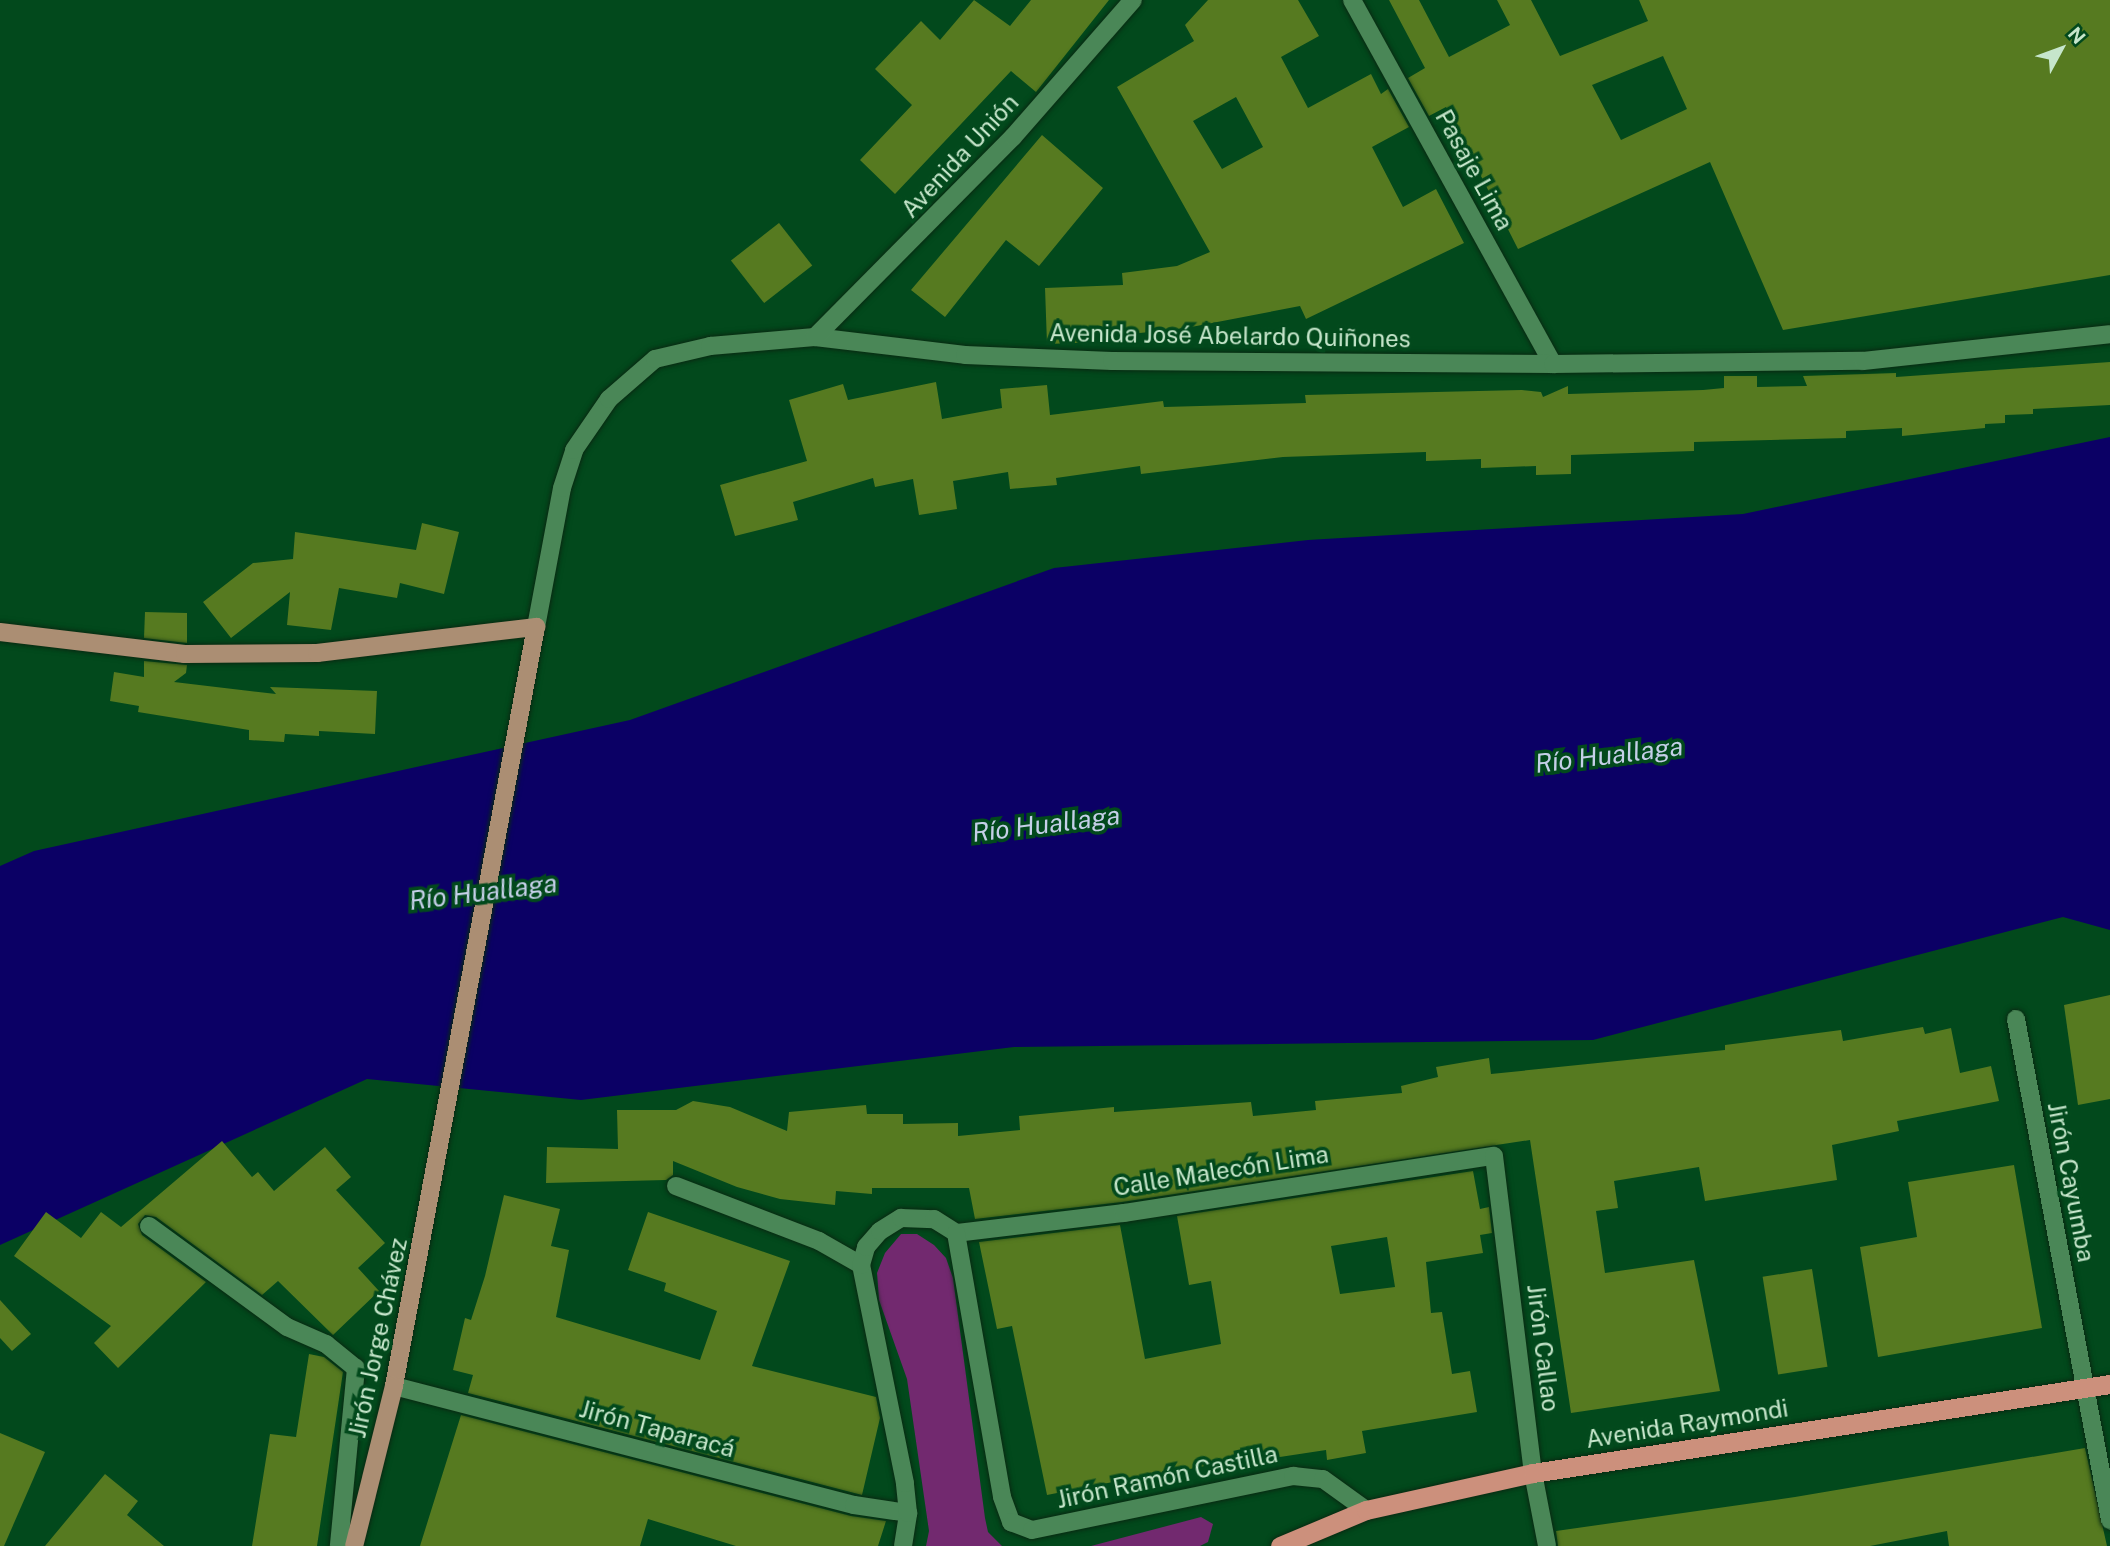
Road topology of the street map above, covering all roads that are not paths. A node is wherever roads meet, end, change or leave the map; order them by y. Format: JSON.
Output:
{"nodes":[{"id":1,"x":1133,"y":0,"type":"edge"},
{"id":2,"x":1352,"y":0,"type":"edge"},
{"id":3,"x":2110,"y":334,"type":"edge"},
{"id":4,"x":815,"y":337,"type":"junction"},
{"id":5,"x":1553,"y":363,"type":"junction"},
{"id":6,"x":536,"y":627,"type":"junction"},
{"id":7,"x":0,"y":632,"type":"edge"},
{"id":8,"x":2015,"y":1019,"type":"dead end"},
{"id":9,"x":1494,"y":1156,"type":"joint"},
{"id":10,"x":676,"y":1186,"type":"dead end"},
{"id":11,"x":149,"y":1226,"type":"dead end"},
{"id":12,"x":956,"y":1233,"type":"junction"},
{"id":13,"x":861,"y":1265,"type":"junction"},
{"id":14,"x":2110,"y":1384,"type":"edge"},
{"id":15,"x":394,"y":1386,"type":"junction"},
{"id":16,"x":2086,"y":1388,"type":"junction"},
{"id":17,"x":1534,"y":1473,"type":"junction"},
{"id":18,"x":1366,"y":1510,"type":"junction"},
{"id":19,"x":908,"y":1513,"type":"junction"},
{"id":20,"x":2110,"y":1520,"type":"edge"},
{"id":21,"x":339,"y":1546,"type":"edge"},
{"id":22,"x":354,"y":1546,"type":"edge"},
{"id":23,"x":903,"y":1546,"type":"edge"},
{"id":24,"x":1280,"y":1546,"type":"edge"},
{"id":25,"x":1547,"y":1546,"type":"edge"}],
"edges":[{"from":1,"to":4,"type":"street","name":"Avenida Unión"},
{"from":2,"to":5,"type":"street","name":"Pasaje Lima"},
{"from":3,"to":5,"type":"street","name":"Avenida José Abelardo Quiñones"},
{"from":4,"to":5,"type":"street","name":"Avenida José Abelardo Quiñones"},
{"from":4,"to":6,"type":"street","name":"Avenida José Abelardo Quiñones"},
{"from":6,"to":7,"type":"main road"},
{"from":6,"to":15,"type":"main road","name":"Jirón Jorge Chávez"},
{"from":8,"to":16,"type":"street","name":"Jirón Cayumba"},
{"from":9,"to":12,"type":"street","name":"Calle Malecón Lima"},
{"from":9,"to":17,"type":"street","name":"Jirón Callao"},
{"from":10,"to":13,"type":"street"},
{"from":11,"to":21,"type":"street"},
{"from":12,"to":13,"type":"street"},
{"from":12,"to":18,"type":"street","name":"Jirón Ramón Castilla"},
{"from":13,"to":19,"type":"street"},
{"from":14,"to":16,"type":"highway","name":"Avenida Raymondi"},
{"from":15,"to":19,"type":"street","name":"Jirón Taparacá"},
{"from":15,"to":22,"type":"main road","name":"Jirón Jorge Chávez"},
{"from":16,"to":17,"type":"highway","name":"Avenida Raymondi"},
{"from":16,"to":20,"type":"street","name":"Jirón Cayumba"},
{"from":17,"to":18,"type":"highway","name":"Avenida Raymondi"},
{"from":17,"to":25,"type":"street","name":"Jirón Callao"},
{"from":18,"to":24,"type":"highway","name":"Avenida Raymondi"},
{"from":19,"to":23,"type":"street"}]}
